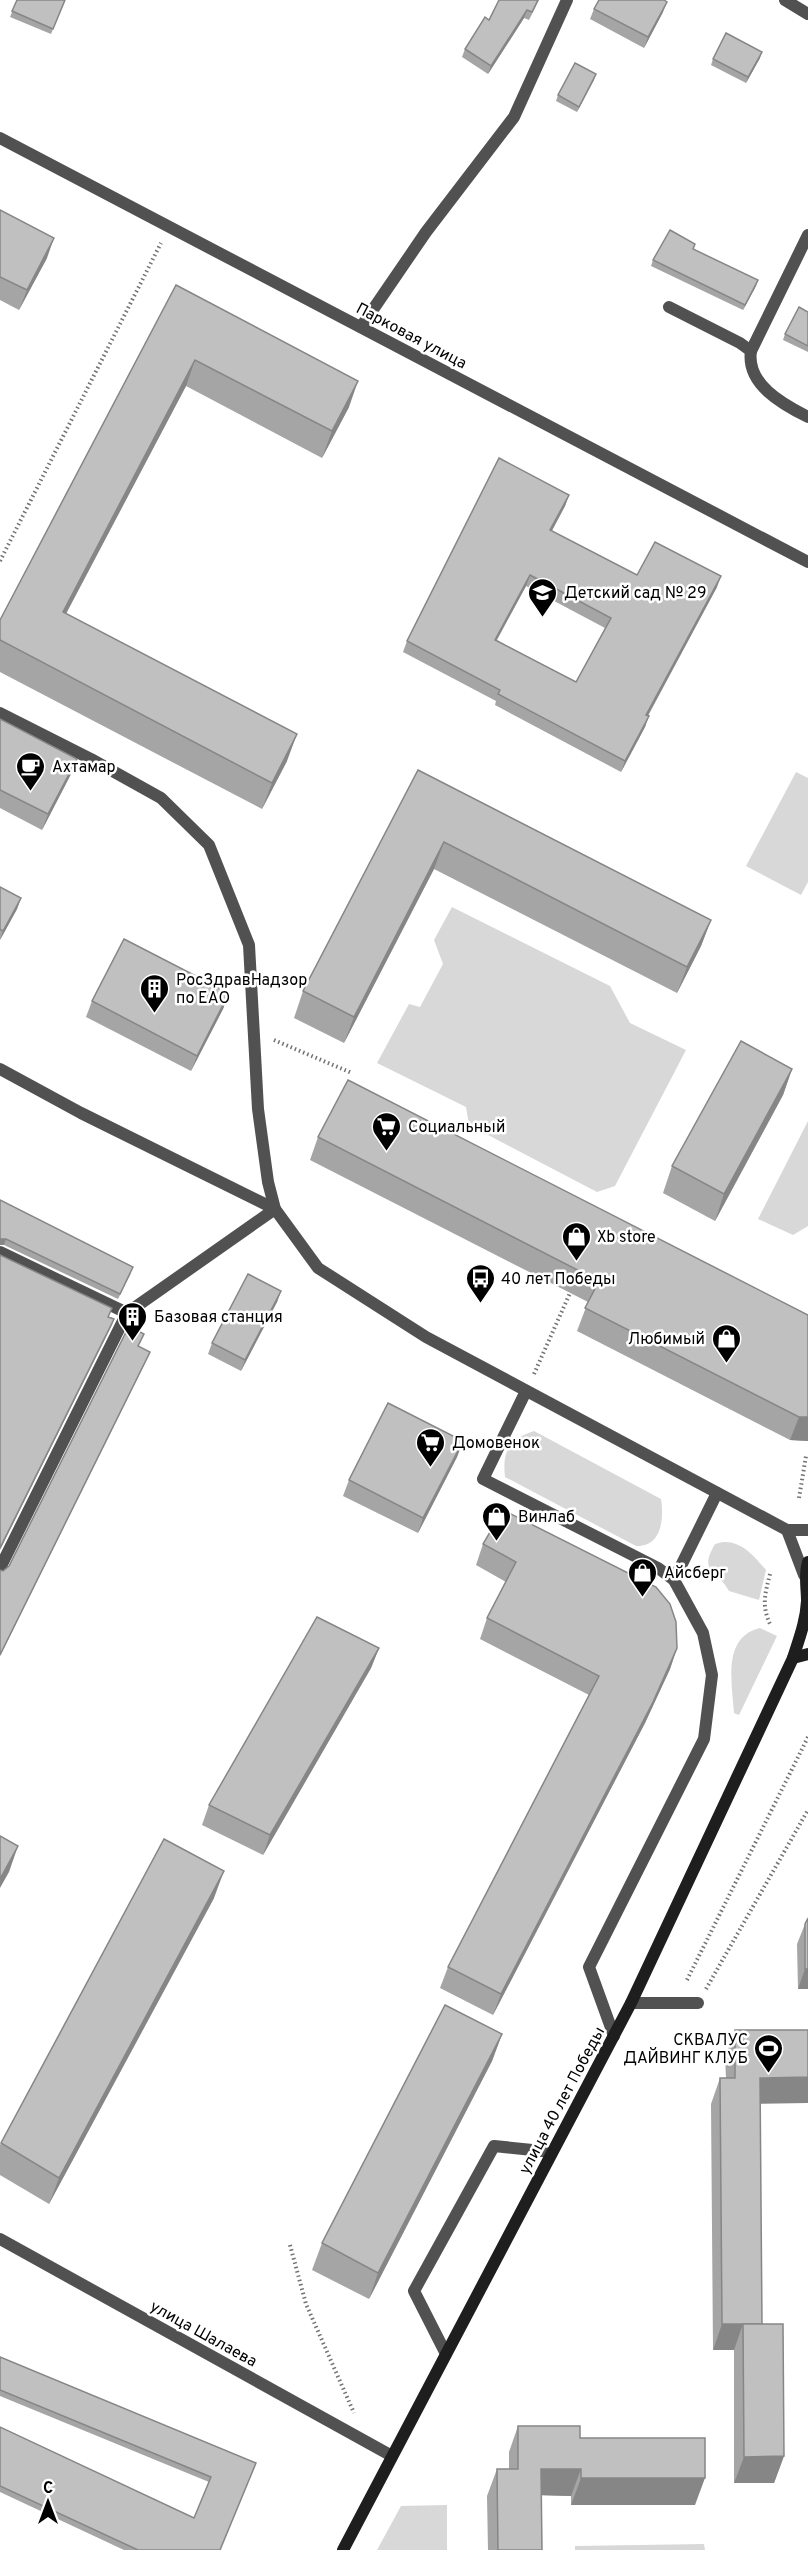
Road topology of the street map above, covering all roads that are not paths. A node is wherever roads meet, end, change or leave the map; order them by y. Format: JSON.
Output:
{"nodes":[{"id":1,"x":567,"y":0,"type":"edge"},
{"id":2,"x":785,"y":0,"type":"edge"},
{"id":3,"x":808,"y":14,"type":"edge"},
{"id":4,"x":0,"y":138,"type":"edge"},
{"id":5,"x":808,"y":235,"type":"edge"},
{"id":6,"x":669,"y":307,"type":"dead end"},
{"id":7,"x":361,"y":327,"type":"junction"},
{"id":8,"x":752,"y":351,"type":"junction"},
{"id":9,"x":808,"y":417,"type":"edge"},
{"id":10,"x":808,"y":562,"type":"edge"},
{"id":11,"x":0,"y":713,"type":"edge"},
{"id":12,"x":0,"y":1069,"type":"edge"},
{"id":13,"x":275,"y":1209,"type":"junction"},
{"id":14,"x":0,"y":1252,"type":"edge"},
{"id":15,"x":126,"y":1313,"type":"junction"},
{"id":16,"x":526,"y":1391,"type":"junction"},
{"id":17,"x":717,"y":1492,"type":"junction"},
{"id":18,"x":787,"y":1530,"type":"junction"},
{"id":19,"x":808,"y":1530,"type":"edge"},
{"id":20,"x":0,"y":1568,"type":"edge"},
{"id":21,"x":807,"y":1574,"type":"edge"},
{"id":22,"x":674,"y":1581,"type":"junction"},
{"id":23,"x":808,"y":1654,"type":"edge"},
{"id":24,"x":793,"y":1658,"type":"junction"},
{"id":25,"x":631,"y":2002,"type":"junction"},
{"id":26,"x":698,"y":2003,"type":"road end"},
{"id":27,"x":614,"y":2036,"type":"junction"},
{"id":28,"x":552,"y":2152,"type":"junction"},
{"id":29,"x":0,"y":2239,"type":"edge"},
{"id":30,"x":446,"y":2354,"type":"junction"},
{"id":31,"x":392,"y":2456,"type":"junction"},
{"id":32,"x":342,"y":2550,"type":"edge"}],
"edges":[{"from":1,"to":7,"type":"street"},
{"from":2,"to":3,"type":"street"},
{"from":4,"to":7,"type":"street","name":"Парковая улица"},
{"from":5,"to":8,"type":"street"},
{"from":6,"to":8,"type":"street"},
{"from":7,"to":10,"type":"street","name":"Парковая улица"},
{"from":8,"to":9,"type":"street"},
{"from":11,"to":13,"type":"street"},
{"from":12,"to":13,"type":"street"},
{"from":13,"to":15,"type":"street"},
{"from":13,"to":16,"type":"street"},
{"from":14,"to":15,"type":"street"},
{"from":15,"to":20,"type":"street"},
{"from":16,"to":17,"type":"street"},
{"from":16,"to":22,"type":"street"},
{"from":17,"to":18,"type":"street"},
{"from":17,"to":22,"type":"street"},
{"from":18,"to":19,"type":"street"},
{"from":18,"to":21,"type":"street"},
{"from":21,"to":24,"type":"main road","name":"улица 40 лет Победы"},
{"from":22,"to":27,"type":"street"},
{"from":23,"to":24,"type":"main road"},
{"from":24,"to":25,"type":"main road","name":"улица 40 лет Победы"},
{"from":25,"to":26,"type":"street"},
{"from":25,"to":27,"type":"main road","name":"улица 40 лет Победы"},
{"from":27,"to":28,"type":"main road","name":"улица 40 лет Победы"},
{"from":28,"to":30,"type":"main road","name":"улица 40 лет Победы"},
{"from":28,"to":30,"type":"street"},
{"from":29,"to":31,"type":"street","name":"улица Шалаева"},
{"from":30,"to":31,"type":"main road","name":"улица 40 лет Победы"},
{"from":31,"to":32,"type":"main road","name":"улица 40 лет Победы"}]}
